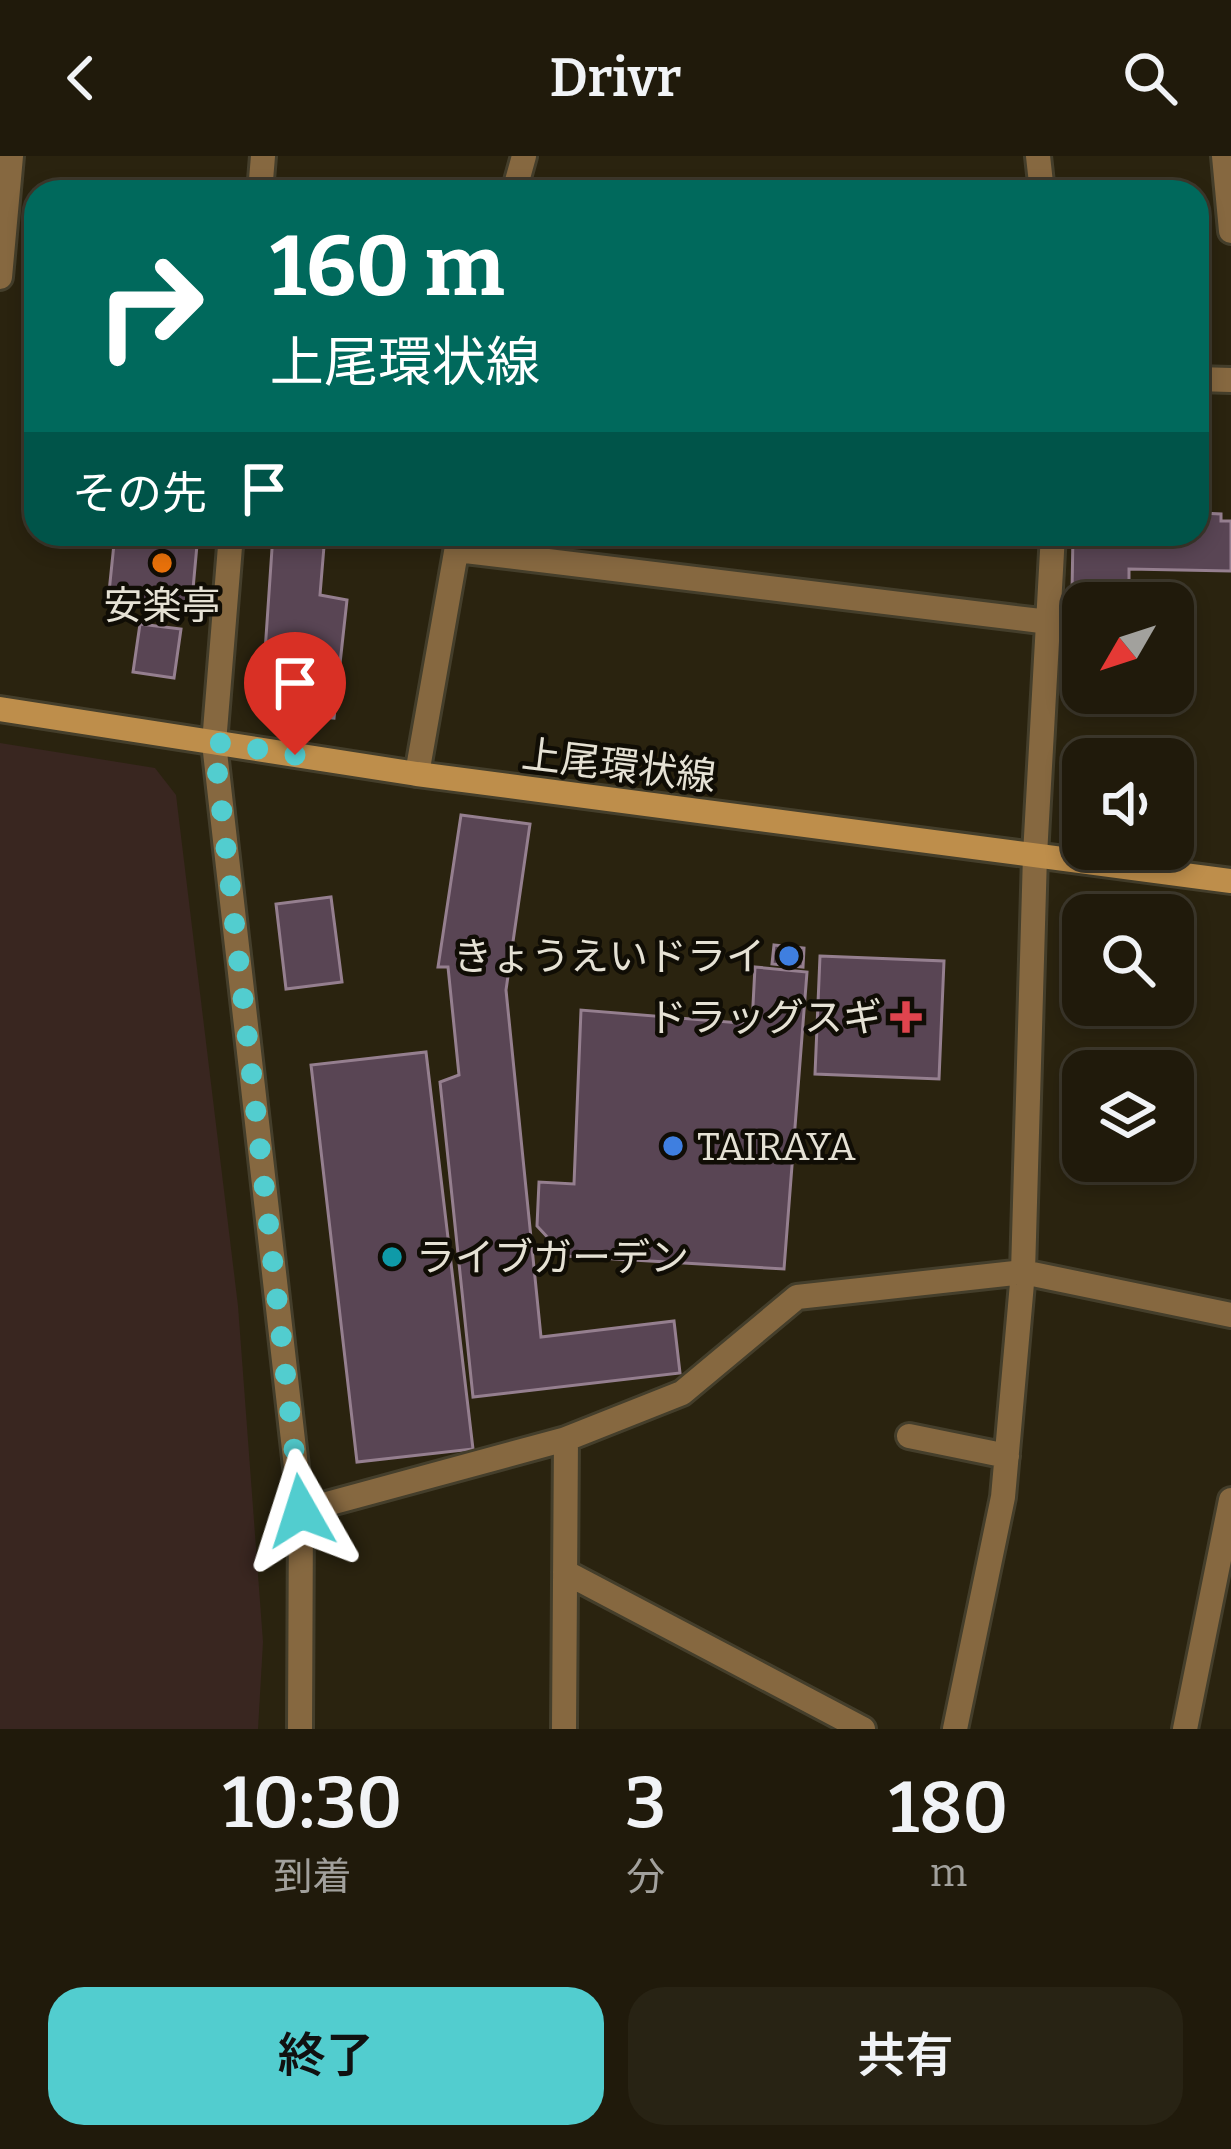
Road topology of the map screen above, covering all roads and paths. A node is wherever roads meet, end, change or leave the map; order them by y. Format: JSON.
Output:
{"nodes":[{"id":1,"x":10,"y":156,"type":"edge"},
{"id":2,"x":1224,"y":156,"type":"edge"},
{"id":3,"x":3,"y":209,"type":"edge"},
{"id":4,"x":1231,"y":231,"type":"edge"},
{"id":5,"x":0,"y":278,"type":"edge"},
{"id":6,"x":230,"y":546,"type":"edge"},
{"id":7,"x":457,"y":546,"type":"edge"},
{"id":8,"x":488,"y":546,"type":"edge"},
{"id":9,"x":1052,"y":546,"type":"edge"},
{"id":10,"x":1049,"y":622,"type":"junction"},
{"id":11,"x":0,"y":709,"type":"edge"},
{"id":12,"x":214,"y":742,"type":"junction"},
{"id":13,"x":417,"y":775,"type":"junction"},
{"id":14,"x":1035,"y":855,"type":"junction"},
{"id":15,"x":1231,"y":881,"type":"edge"},
{"id":16,"x":1023,"y":1272,"type":"junction"},
{"id":17,"x":1231,"y":1315,"type":"edge"},
{"id":18,"x":908,"y":1436,"type":"dead end"},
{"id":19,"x":566,"y":1439,"type":"junction"},
{"id":20,"x":1007,"y":1456,"type":"junction"},
{"id":21,"x":1231,"y":1500,"type":"edge"},
{"id":22,"x":301,"y":1511,"type":"junction"},
{"id":23,"x":565,"y":1571,"type":"junction"},
{"id":24,"x":1223,"y":1578,"type":"edge"},
{"id":25,"x":300,"y":1729,"type":"edge"},
{"id":26,"x":564,"y":1729,"type":"edge"},
{"id":27,"x":863,"y":1729,"type":"edge"},
{"id":28,"x":955,"y":1729,"type":"edge"},
{"id":29,"x":1185,"y":1729,"type":"edge"}],
"edges":[{"from":1,"to":3,"type":"street"},
{"from":2,"to":4,"type":"street"},
{"from":3,"to":5,"type":"street"},
{"from":6,"to":12,"type":"street"},
{"from":7,"to":13,"type":"street"},
{"from":8,"to":10,"type":"street"},
{"from":9,"to":10,"type":"street"},
{"from":10,"to":14,"type":"street"},
{"from":11,"to":12,"type":"main road","name":"上尾環状線"},
{"from":12,"to":13,"type":"main road","name":"上尾環状線"},
{"from":12,"to":22,"type":"street"},
{"from":13,"to":14,"type":"main road","name":"上尾環状線"},
{"from":14,"to":15,"type":"main road","name":"上尾環状線"},
{"from":14,"to":16,"type":"street"},
{"from":16,"to":17,"type":"street"},
{"from":16,"to":19,"type":"street"},
{"from":16,"to":20,"type":"street"},
{"from":18,"to":20,"type":"street"},
{"from":19,"to":22,"type":"street"},
{"from":19,"to":23,"type":"street"},
{"from":20,"to":28,"type":"street"},
{"from":21,"to":24,"type":"street"},
{"from":22,"to":25,"type":"street"},
{"from":23,"to":26,"type":"street"},
{"from":23,"to":27,"type":"street"},
{"from":24,"to":29,"type":"street"}]}
